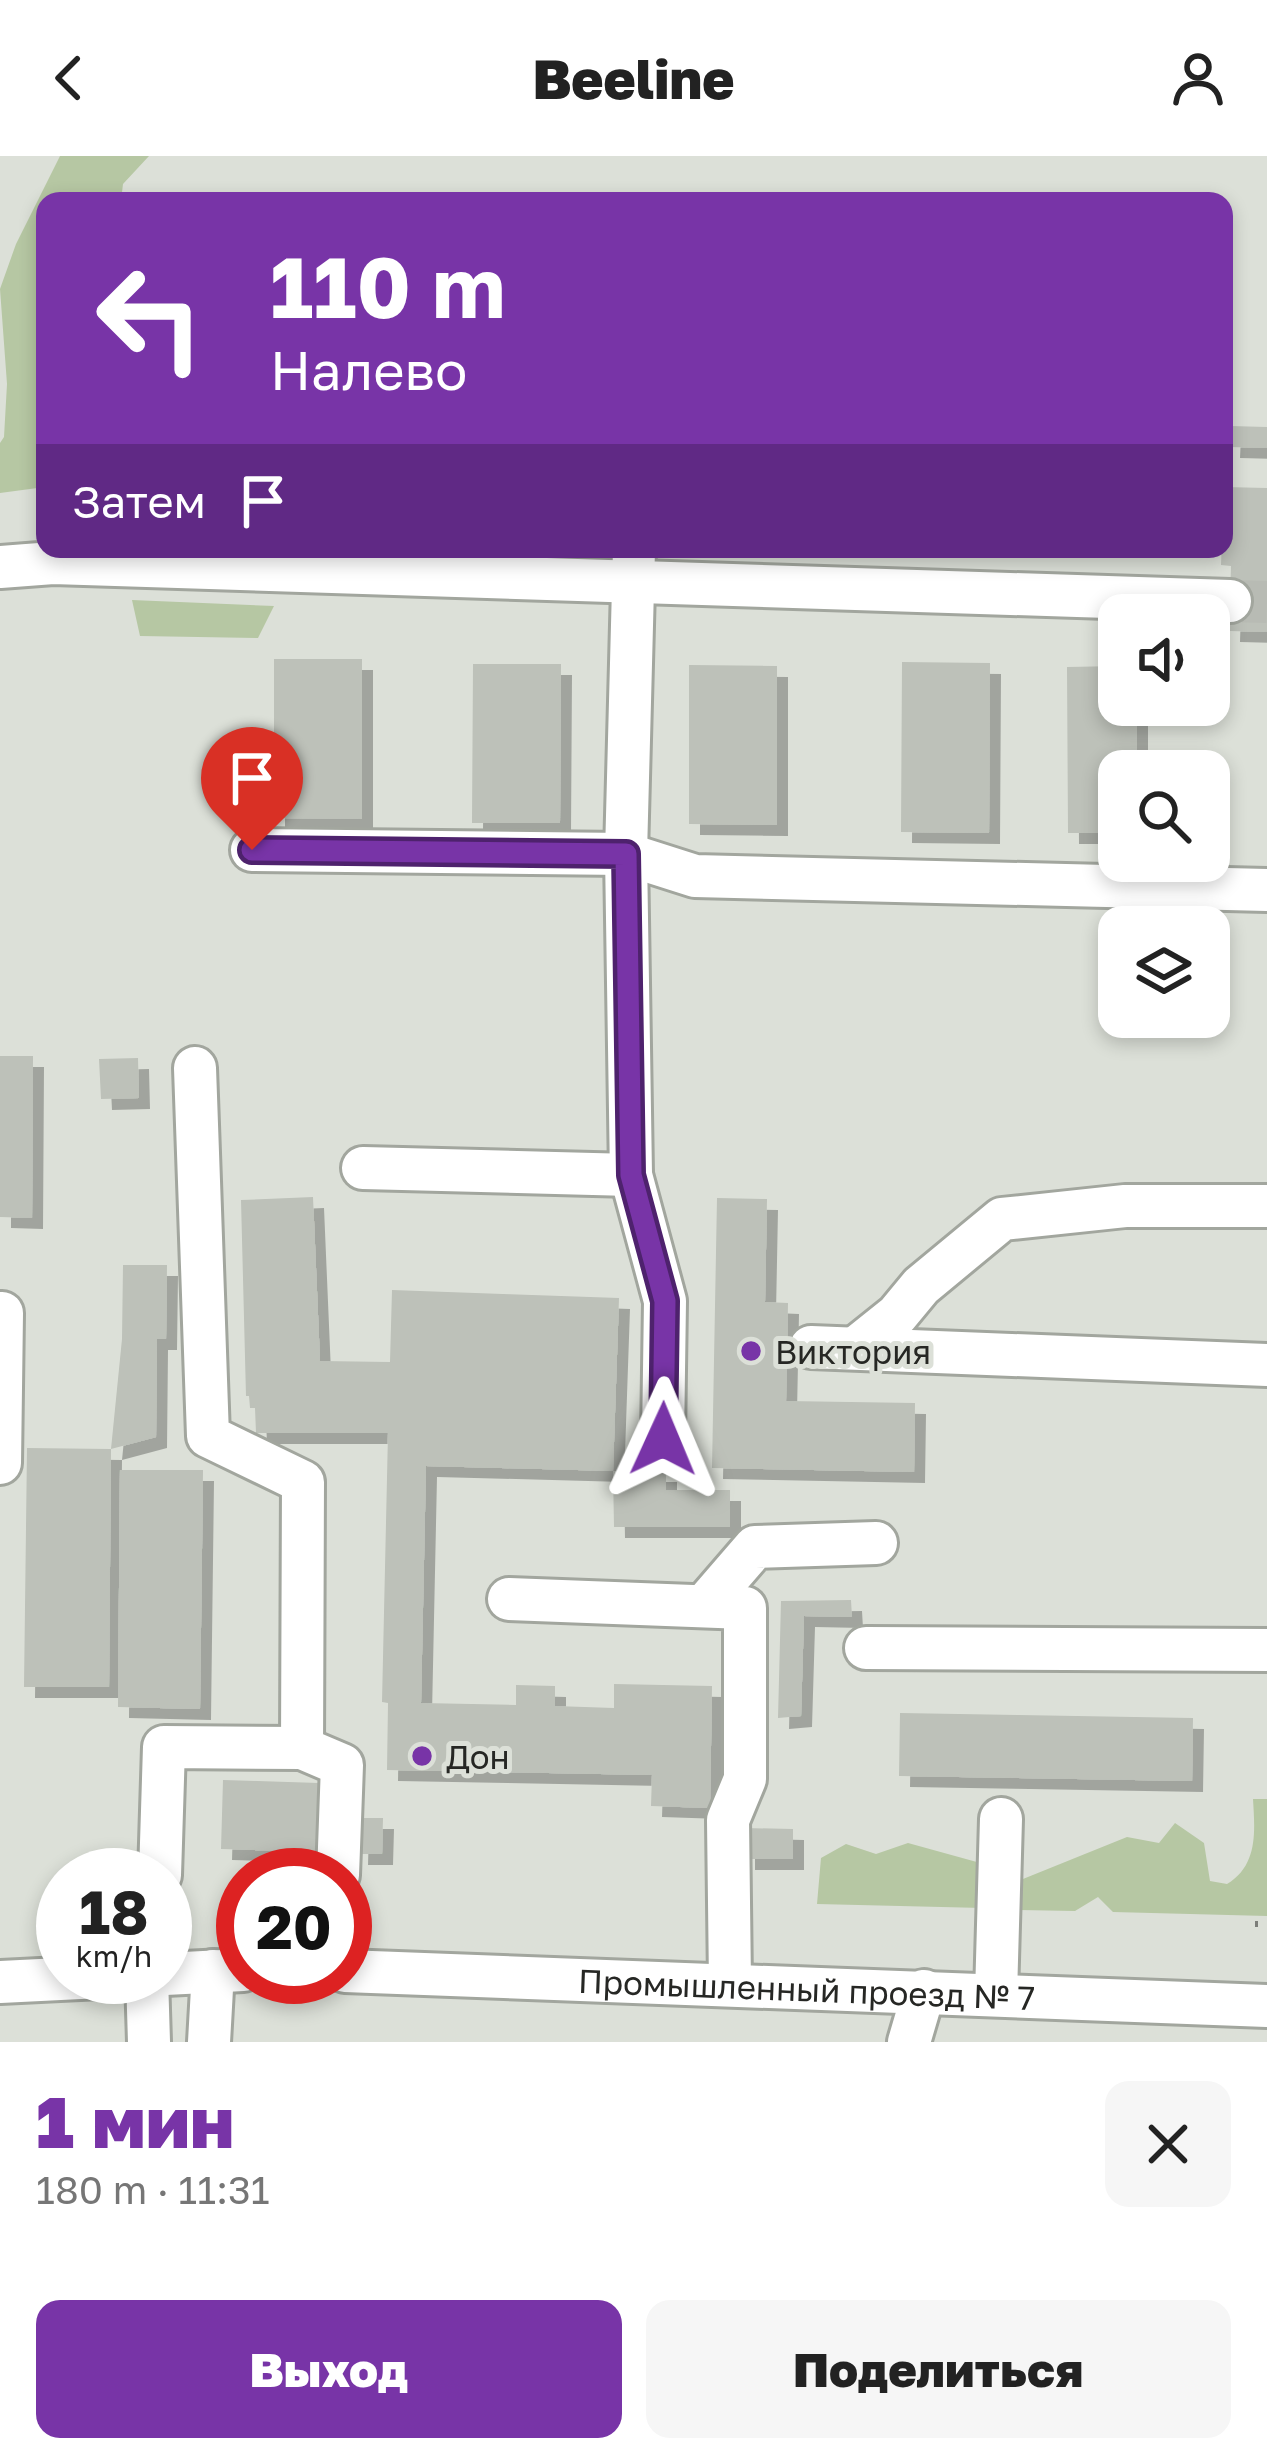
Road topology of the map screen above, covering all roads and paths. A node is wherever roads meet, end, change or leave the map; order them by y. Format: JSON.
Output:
{"nodes":[{"id":1,"x":634,"y":565,"type":"edge"},
{"id":2,"x":0,"y":567,"type":"edge"},
{"id":3,"x":1114,"y":594,"type":"edge"},
{"id":4,"x":252,"y":850,"type":"dead end"},
{"id":5,"x":626,"y":854,"type":"junction"},
{"id":6,"x":1267,"y":890,"type":"edge"},
{"id":7,"x":195,"y":1068,"type":"dead end"},
{"id":8,"x":363,"y":1168,"type":"dead end"},
{"id":9,"x":631,"y":1175,"type":"junction"},
{"id":10,"x":1267,"y":1206,"type":"edge"},
{"id":11,"x":2,"y":1313,"type":"edge"},
{"id":12,"x":811,"y":1347,"type":"dead end"},
{"id":13,"x":857,"y":1347,"type":"junction"},
{"id":14,"x":1267,"y":1365,"type":"edge"},
{"id":15,"x":663,"y":1439,"type":"dead end"},
{"id":16,"x":0,"y":1463,"type":"edge"},
{"id":17,"x":876,"y":1543,"type":"dead end"},
{"id":18,"x":508,"y":1599,"type":"dead end"},
{"id":19,"x":704,"y":1606,"type":"junction"},
{"id":20,"x":866,"y":1648,"type":"dead end"},
{"id":21,"x":1267,"y":1650,"type":"edge"},
{"id":22,"x":302,"y":1748,"type":"junction"},
{"id":23,"x":1001,"y":1819,"type":"dead end"},
{"id":24,"x":161,"y":1848,"type":"edge"},
{"id":25,"x":339,"y":1848,"type":"edge"},
{"id":26,"x":1255,"y":1924,"type":"dead end"},
{"id":27,"x":1267,"y":1924,"type":"edge"},
{"id":28,"x":372,"y":1972,"type":"edge"},
{"id":29,"x":36,"y":1980,"type":"edge"},
{"id":30,"x":0,"y":1982,"type":"edge"},
{"id":31,"x":730,"y":1984,"type":"junction"},
{"id":32,"x":924,"y":1991,"type":"junction"},
{"id":33,"x":996,"y":1995,"type":"junction"},
{"id":34,"x":148,"y":2004,"type":"edge"},
{"id":35,"x":219,"y":2004,"type":"edge"},
{"id":36,"x":1267,"y":2006,"type":"edge"},
{"id":37,"x":149,"y":2042,"type":"edge"},
{"id":38,"x":209,"y":2042,"type":"edge"},
{"id":39,"x":909,"y":2042,"type":"edge"}],
"edges":[{"from":1,"to":2,"type":"street"},
{"from":1,"to":3,"type":"street"},
{"from":1,"to":5,"type":"street"},
{"from":4,"to":5,"type":"street"},
{"from":5,"to":6,"type":"street"},
{"from":5,"to":9,"type":"street"},
{"from":7,"to":22,"type":"street"},
{"from":8,"to":9,"type":"street"},
{"from":9,"to":15,"type":"street"},
{"from":10,"to":13,"type":"street"},
{"from":11,"to":16,"type":"street"},
{"from":12,"to":13,"type":"street"},
{"from":13,"to":14,"type":"street"},
{"from":17,"to":19,"type":"street"},
{"from":18,"to":19,"type":"street"},
{"from":19,"to":31,"type":"street"},
{"from":20,"to":21,"type":"street"},
{"from":22,"to":24,"type":"street"},
{"from":22,"to":25,"type":"street"},
{"from":23,"to":33,"type":"street"},
{"from":26,"to":27,"type":"path"},
{"from":28,"to":31,"type":"street","name":"Промышленный проезд № 7"},
{"from":29,"to":30,"type":"street"},
{"from":31,"to":32,"type":"street","name":"Промышленный проезд № 7"},
{"from":32,"to":33,"type":"street","name":"Промышленный проезд № 7"},
{"from":32,"to":39,"type":"street"},
{"from":33,"to":36,"type":"street","name":"Промышленный проезд № 7"},
{"from":34,"to":37,"type":"street"},
{"from":35,"to":38,"type":"street"}]}
